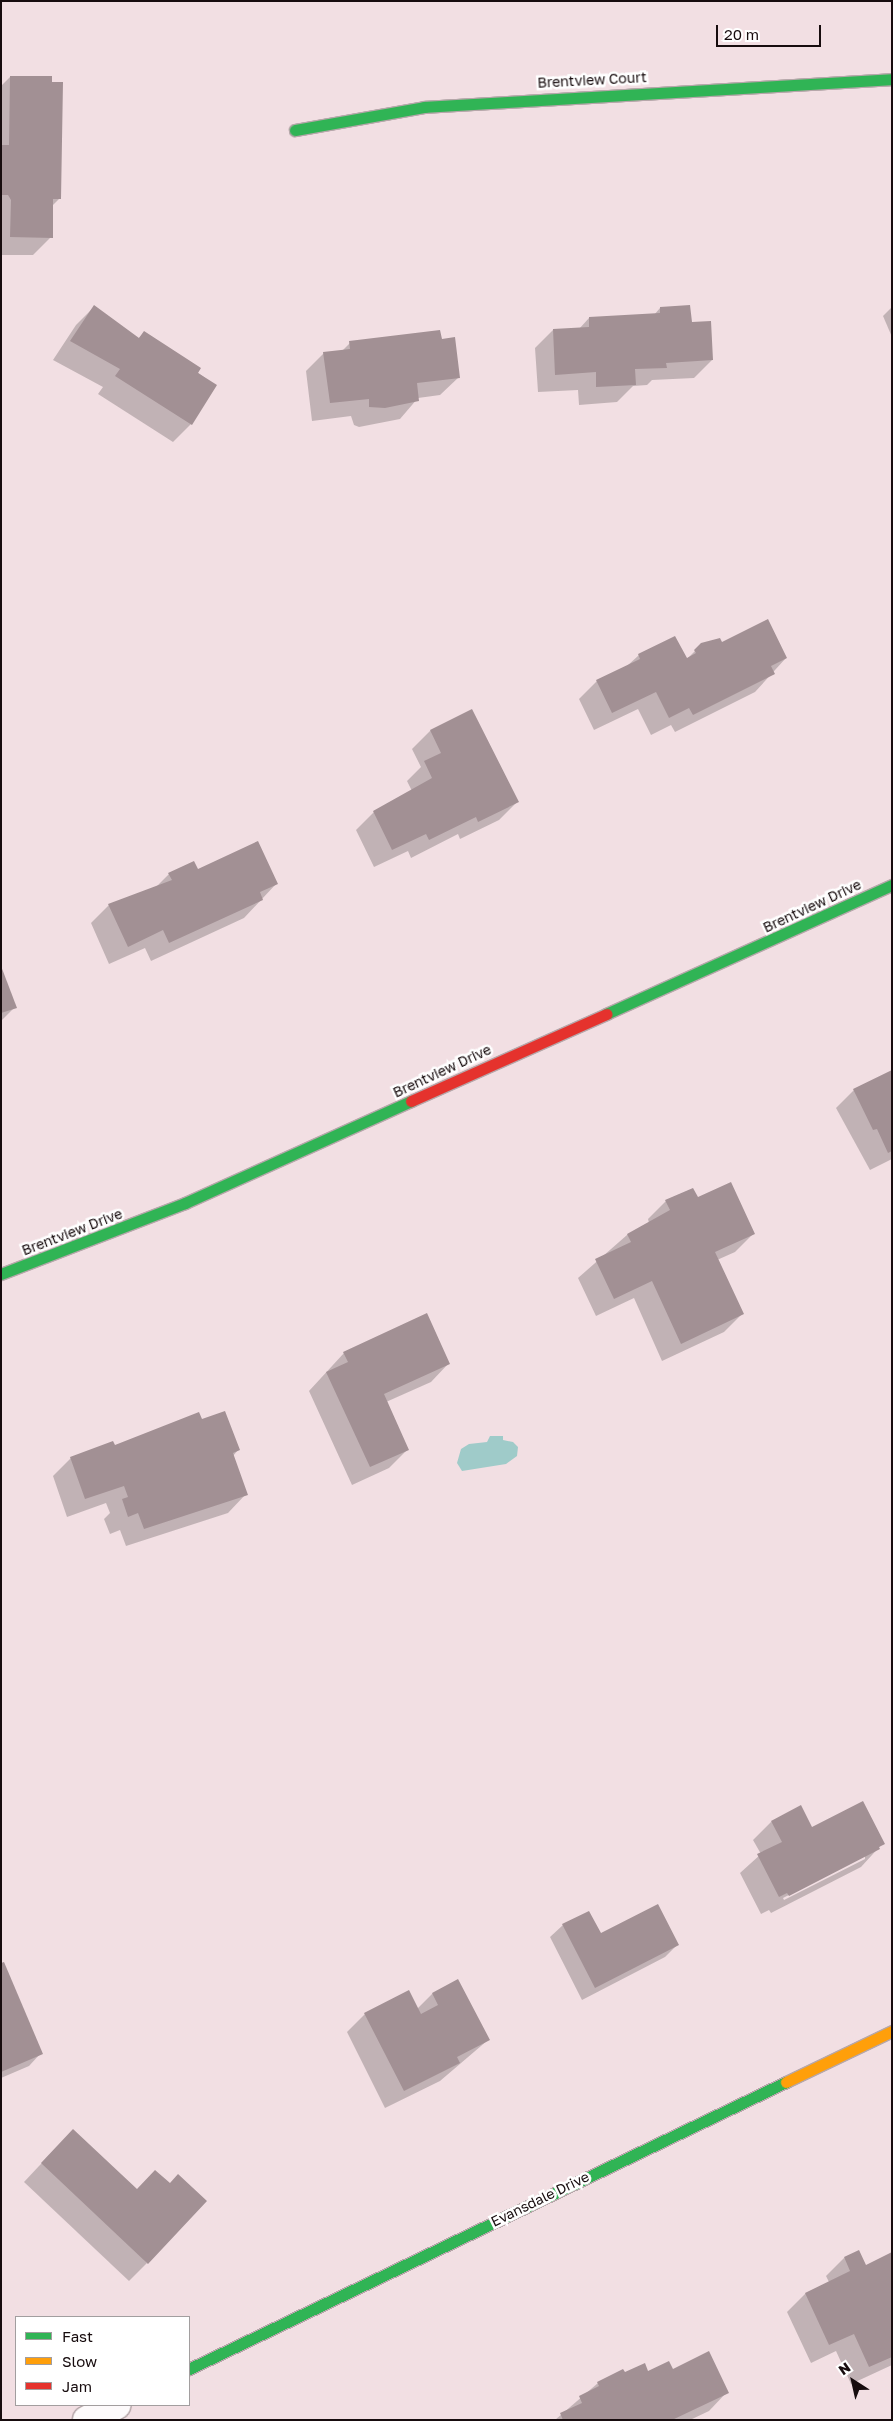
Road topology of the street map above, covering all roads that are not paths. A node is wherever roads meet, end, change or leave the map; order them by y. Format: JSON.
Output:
{"nodes":[{"id":1,"x":892,"y":79,"type":"edge"},
{"id":2,"x":295,"y":130,"type":"dead end"},
{"id":3,"x":892,"y":885,"type":"edge"},
{"id":4,"x":1,"y":1274,"type":"edge"},
{"id":5,"x":892,"y":2031,"type":"edge"},
{"id":6,"x":190,"y":2369,"type":"edge"},
{"id":7,"x":114,"y":2406,"type":"edge"},
{"id":8,"x":88,"y":2420,"type":"edge"}],
"edges":[{"from":1,"to":2,"type":"street","name":"Brentview Court"},
{"from":3,"to":4,"type":"street","name":"Brentview Drive"},
{"from":5,"to":6,"type":"street","name":"Evansdale Drive"},
{"from":7,"to":8,"type":"street"}]}
